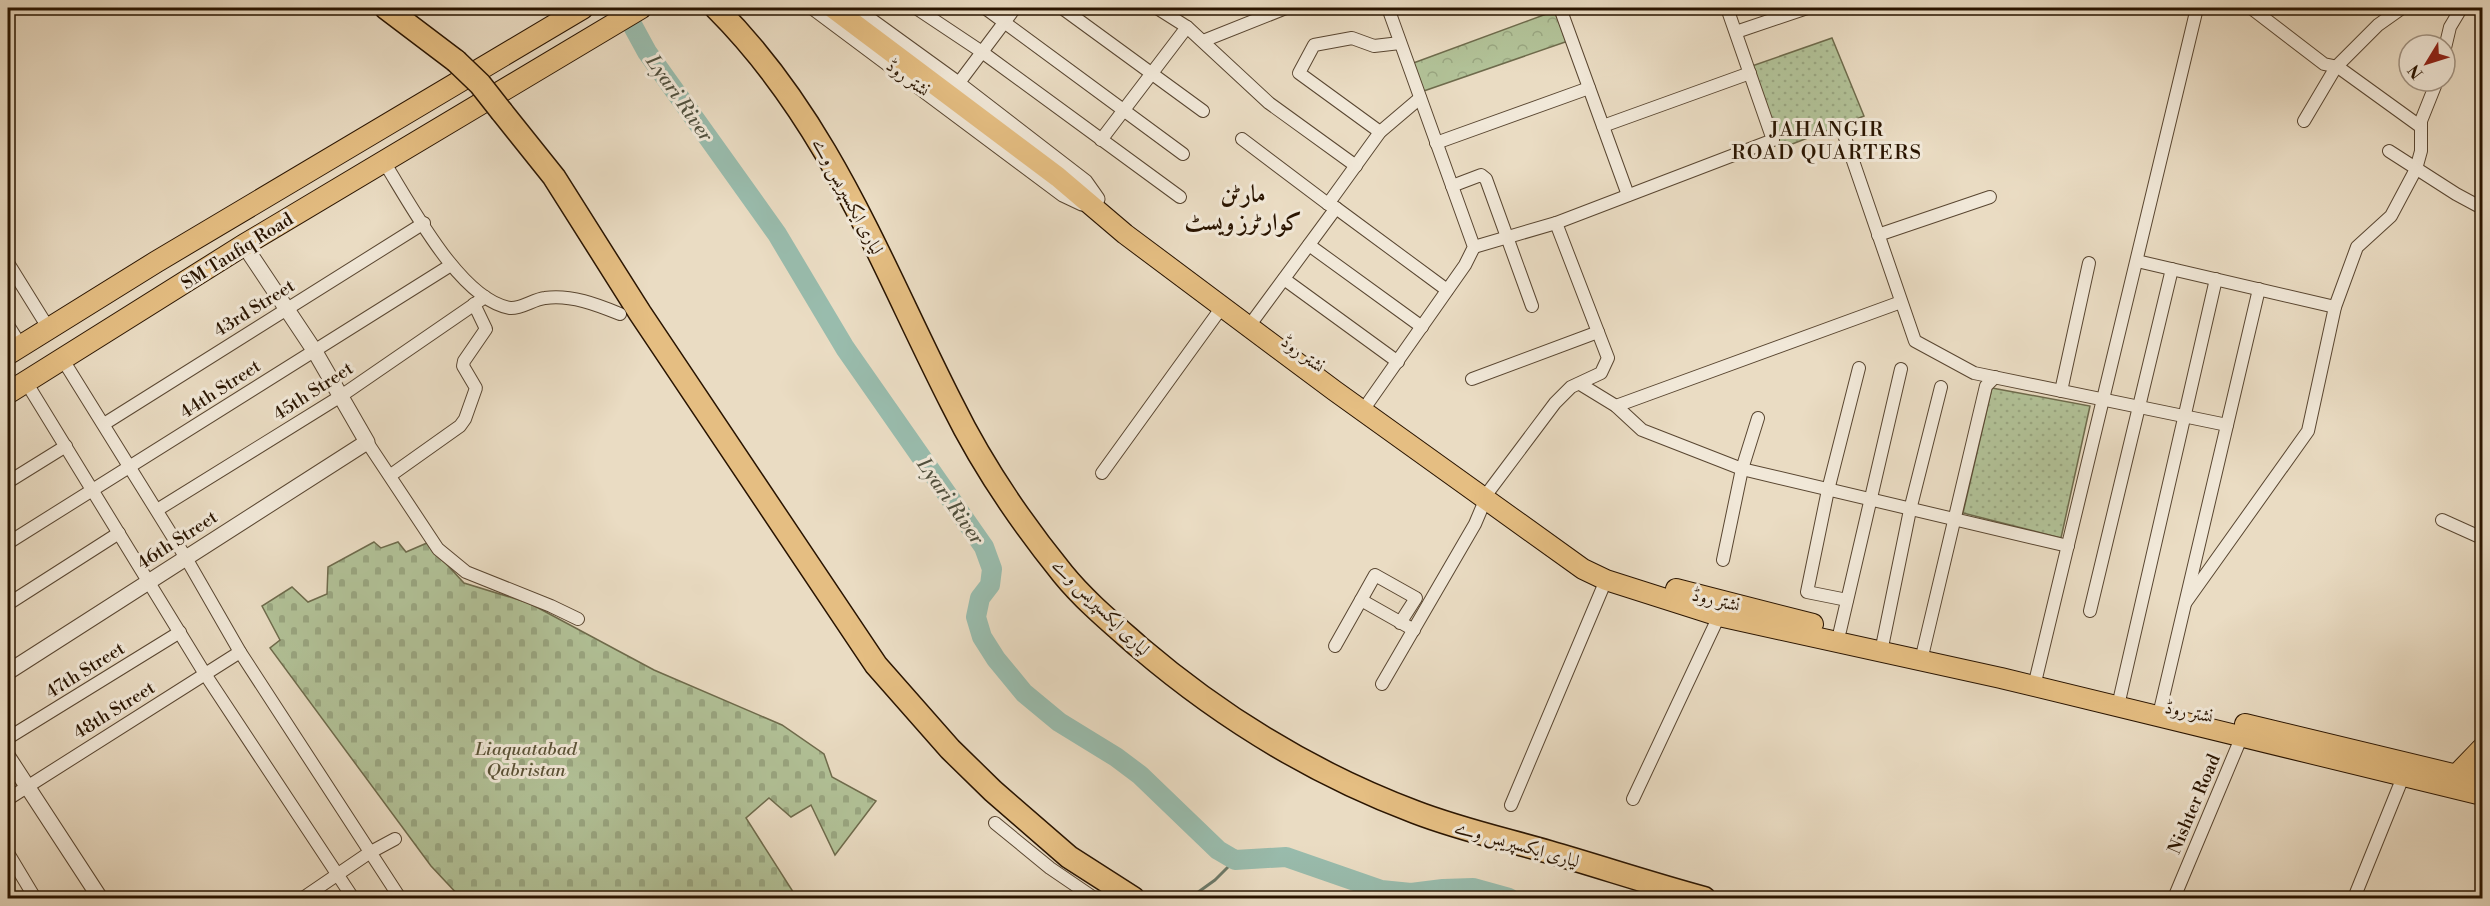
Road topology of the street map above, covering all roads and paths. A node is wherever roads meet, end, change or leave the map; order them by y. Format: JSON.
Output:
{"nodes":[{"id":1,"x":386,"y":8,"type":"edge"},
{"id":2,"x":583,"y":8,"type":"edge"},
{"id":3,"x":641,"y":8,"type":"edge"},
{"id":4,"x":716,"y":8,"type":"edge"},
{"id":5,"x":814,"y":8,"type":"edge"},
{"id":6,"x":834,"y":8,"type":"edge"},
{"id":7,"x":853,"y":8,"type":"edge"},
{"id":8,"x":916,"y":8,"type":"edge"},
{"id":9,"x":985,"y":8,"type":"edge"},
{"id":10,"x":1015,"y":8,"type":"edge"},
{"id":11,"x":1062,"y":8,"type":"edge"},
{"id":12,"x":1157,"y":8,"type":"edge"},
{"id":13,"x":1286,"y":8,"type":"edge"},
{"id":14,"x":1390,"y":8,"type":"edge"},
{"id":15,"x":1560,"y":8,"type":"edge"},
{"id":16,"x":1727,"y":8,"type":"edge"},
{"id":17,"x":1807,"y":8,"type":"edge"},
{"id":18,"x":2198,"y":8,"type":"edge"},
{"id":19,"x":2251,"y":8,"type":"edge"},
{"id":20,"x":2402,"y":8,"type":"edge"},
{"id":21,"x":2460,"y":8,"type":"edge"},
{"id":22,"x":1005,"y":22,"type":"junction"},
{"id":23,"x":1187,"y":27,"type":"junction"},
{"id":24,"x":1736,"y":32,"type":"junction"},
{"id":25,"x":2449,"y":33,"type":"edge"},
{"id":26,"x":1203,"y":41,"type":"junction"},
{"id":27,"x":1401,"y":43,"type":"junction"},
{"id":28,"x":982,"y":52,"type":"junction"},
{"id":29,"x":2337,"y":67,"type":"junction"},
{"id":30,"x":1750,"y":73,"type":"junction"},
{"id":31,"x":1151,"y":74,"type":"junction"},
{"id":32,"x":958,"y":84,"type":"junction"},
{"id":33,"x":1589,"y":88,"type":"junction"},
{"id":34,"x":2432,"y":93,"type":"edge"},
{"id":35,"x":1420,"y":98,"type":"junction"},
{"id":36,"x":1124,"y":111,"type":"junction"},
{"id":37,"x":1203,"y":111,"type":"dead end"},
{"id":38,"x":2304,"y":121,"type":"dead end"},
{"id":39,"x":1603,"y":126,"type":"junction"},
{"id":40,"x":1841,"y":126,"type":"dead end"},
{"id":41,"x":2421,"y":127,"type":"junction"},
{"id":42,"x":1380,"y":132,"type":"junction"},
{"id":43,"x":1242,"y":139,"type":"dead end"},
{"id":44,"x":1101,"y":140,"type":"junction"},
{"id":45,"x":1436,"y":143,"type":"junction"},
{"id":46,"x":2389,"y":151,"type":"dead end"},
{"id":47,"x":1183,"y":154,"type":"dead end"},
{"id":48,"x":384,"y":162,"type":"junction"},
{"id":49,"x":1356,"y":166,"type":"junction"},
{"id":50,"x":2416,"y":169,"type":"junction"},
{"id":51,"x":1452,"y":186,"type":"junction"},
{"id":52,"x":1628,"y":195,"type":"junction"},
{"id":53,"x":1180,"y":197,"type":"dead end"},
{"id":54,"x":1990,"y":197,"type":"dead end"},
{"id":55,"x":1095,"y":201,"type":"junction"},
{"id":56,"x":1332,"y":206,"type":"junction"},
{"id":57,"x":2482,"y":208,"type":"edge"},
{"id":58,"x":424,"y":223,"type":"junction"},
{"id":59,"x":1556,"y":223,"type":"junction"},
{"id":60,"x":1878,"y":235,"type":"junction"},
{"id":61,"x":1507,"y":237,"type":"junction"},
{"id":62,"x":244,"y":245,"type":"junction"},
{"id":63,"x":1309,"y":245,"type":"junction"},
{"id":64,"x":1474,"y":247,"type":"junction"},
{"id":65,"x":2137,"y":261,"type":"junction"},
{"id":66,"x":8,"y":263,"type":"edge"},
{"id":67,"x":2089,"y":263,"type":"dead end"},
{"id":68,"x":451,"y":265,"type":"junction"},
{"id":69,"x":2172,"y":269,"type":"junction"},
{"id":70,"x":1284,"y":279,"type":"junction"},
{"id":71,"x":2216,"y":279,"type":"junction"},
{"id":72,"x":2259,"y":289,"type":"junction"},
{"id":73,"x":1447,"y":290,"type":"junction"},
{"id":74,"x":480,"y":300,"type":"junction"},
{"id":75,"x":1901,"y":302,"type":"junction"},
{"id":76,"x":1532,"y":306,"type":"dead end"},
{"id":77,"x":1222,"y":307,"type":"junction"},
{"id":78,"x":2335,"y":307,"type":"junction"},
{"id":79,"x":287,"y":309,"type":"junction"},
{"id":80,"x":621,"y":314,"type":"dead end"},
{"id":81,"x":1255,"y":318,"type":"junction"},
{"id":82,"x":1422,"y":327,"type":"junction"},
{"id":83,"x":8,"y":328,"type":"edge"},
{"id":84,"x":50,"y":329,"type":"junction"},
{"id":85,"x":1598,"y":332,"type":"junction"},
{"id":86,"x":314,"y":350,"type":"junction"},
{"id":87,"x":14,"y":351,"type":"edge"},
{"id":88,"x":63,"y":360,"type":"junction"},
{"id":89,"x":1398,"y":362,"type":"junction"},
{"id":90,"x":1859,"y":368,"type":"dead end"},
{"id":91,"x":1901,"y":369,"type":"dead end"},
{"id":92,"x":1995,"y":377,"type":"junction"},
{"id":93,"x":1472,"y":379,"type":"dead end"},
{"id":94,"x":26,"y":382,"type":"junction"},
{"id":95,"x":1580,"y":384,"type":"junction"},
{"id":96,"x":1941,"y":387,"type":"dead end"},
{"id":97,"x":2061,"y":391,"type":"junction"},
{"id":98,"x":8,"y":393,"type":"edge"},
{"id":99,"x":341,"y":396,"type":"junction"},
{"id":100,"x":2103,"y":400,"type":"junction"},
{"id":101,"x":1368,"y":403,"type":"junction"},
{"id":102,"x":1616,"y":406,"type":"junction"},
{"id":103,"x":2139,"y":407,"type":"junction"},
{"id":104,"x":2184,"y":416,"type":"junction"},
{"id":105,"x":1758,"y":418,"type":"dead end"},
{"id":106,"x":104,"y":424,"type":"junction"},
{"id":107,"x":2227,"y":425,"type":"junction"},
{"id":108,"x":367,"y":442,"type":"junction"},
{"id":109,"x":66,"y":446,"type":"junction"},
{"id":110,"x":131,"y":467,"type":"junction"},
{"id":111,"x":1742,"y":470,"type":"junction"},
{"id":112,"x":1102,"y":473,"type":"dead end"},
{"id":113,"x":391,"y":476,"type":"junction"},
{"id":114,"x":8,"y":482,"type":"edge"},
{"id":115,"x":93,"y":490,"type":"junction"},
{"id":116,"x":1828,"y":490,"type":"junction"},
{"id":117,"x":1487,"y":495,"type":"junction"},
{"id":118,"x":1869,"y":500,"type":"junction"},
{"id":119,"x":157,"y":510,"type":"junction"},
{"id":120,"x":1910,"y":510,"type":"junction"},
{"id":121,"x":1955,"y":520,"type":"junction"},
{"id":122,"x":2442,"y":520,"type":"dead end"},
{"id":123,"x":119,"y":533,"type":"junction"},
{"id":124,"x":2482,"y":538,"type":"edge"},
{"id":125,"x":8,"y":543,"type":"edge"},
{"id":126,"x":2068,"y":546,"type":"junction"},
{"id":127,"x":186,"y":558,"type":"junction"},
{"id":128,"x":1723,"y":560,"type":"dead end"},
{"id":129,"x":1606,"y":580,"type":"junction"},
{"id":130,"x":148,"y":582,"type":"junction"},
{"id":131,"x":1360,"y":600,"type":"junction"},
{"id":132,"x":1847,"y":600,"type":"junction"},
{"id":133,"x":2186,"y":602,"type":"junction"},
{"id":134,"x":8,"y":604,"type":"edge"},
{"id":135,"x":2090,"y":611,"type":"dead end"},
{"id":136,"x":1719,"y":616,"type":"junction"},
{"id":137,"x":578,"y":619,"type":"dead end"},
{"id":138,"x":1400,"y":623,"type":"junction"},
{"id":139,"x":1414,"y":630,"type":"junction"},
{"id":140,"x":1840,"y":631,"type":"junction"},
{"id":141,"x":180,"y":632,"type":"junction"},
{"id":142,"x":1883,"y":642,"type":"junction"},
{"id":143,"x":1335,"y":646,"type":"dead end"},
{"id":144,"x":240,"y":652,"type":"junction"},
{"id":145,"x":1923,"y":652,"type":"junction"},
{"id":146,"x":8,"y":672,"type":"edge"},
{"id":147,"x":205,"y":674,"type":"junction"},
{"id":148,"x":2036,"y":678,"type":"junction"},
{"id":149,"x":1382,"y":684,"type":"dead end"},
{"id":150,"x":2120,"y":697,"type":"junction"},
{"id":151,"x":2161,"y":706,"type":"junction"},
{"id":152,"x":2244,"y":731,"type":"junction"},
{"id":153,"x":8,"y":738,"type":"edge"},
{"id":154,"x":2482,"y":748,"type":"edge"},
{"id":155,"x":8,"y":756,"type":"edge"},
{"id":156,"x":2406,"y":769,"type":"junction"},
{"id":157,"x":2482,"y":781,"type":"edge"},
{"id":158,"x":27,"y":786,"type":"junction"},
{"id":159,"x":2468,"y":787,"type":"edge"},
{"id":160,"x":8,"y":799,"type":"edge"},
{"id":161,"x":1633,"y":799,"type":"dead end"},
{"id":162,"x":1510,"y":805,"type":"dead end"},
{"id":163,"x":2482,"y":813,"type":"edge"},
{"id":164,"x":995,"y":823,"type":"dead end"},
{"id":165,"x":395,"y":839,"type":"dead end"},
{"id":166,"x":8,"y":853,"type":"edge"},
{"id":167,"x":369,"y":853,"type":"junction"},
{"id":168,"x":337,"y":875,"type":"junction"},
{"id":169,"x":35,"y":898,"type":"edge"},
{"id":170,"x":100,"y":898,"type":"edge"},
{"id":171,"x":303,"y":898,"type":"edge"},
{"id":172,"x":353,"y":898,"type":"edge"},
{"id":173,"x":400,"y":898,"type":"edge"},
{"id":174,"x":1094,"y":898,"type":"edge"},
{"id":175,"x":1133,"y":898,"type":"edge"},
{"id":176,"x":1704,"y":898,"type":"edge"},
{"id":177,"x":2174,"y":898,"type":"edge"},
{"id":178,"x":2354,"y":898,"type":"edge"}],
"edges":[{"from":1,"to":175,"type":"highway","bridge":true},
{"from":2,"to":84,"type":"highway"},
{"from":3,"to":48,"type":"highway","name":"SM Taufiq Road"},
{"from":4,"to":176,"type":"highway","name":"لیاری ایکسپریس وے"},
{"from":5,"to":55,"type":"street","name":"نشتر روڈ"},
{"from":6,"to":55,"type":"main road","name":"نشتر روڈ"},
{"from":7,"to":32,"type":"street","name":"نشتر روڈ"},
{"from":8,"to":28,"type":"street"},
{"from":9,"to":22,"type":"street"},
{"from":10,"to":22,"type":"street"},
{"from":11,"to":31,"type":"street"},
{"from":12,"to":23,"type":"street"},
{"from":13,"to":26,"type":"street"},
{"from":14,"to":27,"type":"street"},
{"from":15,"to":33,"type":"street"},
{"from":16,"to":24,"type":"street"},
{"from":17,"to":24,"type":"street"},
{"from":18,"to":65,"type":"street"},
{"from":19,"to":29,"type":"street"},
{"from":20,"to":29,"type":"street"},
{"from":21,"to":25,"type":"street"},
{"from":22,"to":28,"type":"street"},
{"from":22,"to":36,"type":"street"},
{"from":23,"to":26,"type":"street"},
{"from":23,"to":31,"type":"street"},
{"from":24,"to":30,"type":"street"},
{"from":26,"to":49,"type":"street"},
{"from":27,"to":35,"type":"street"},
{"from":27,"to":42,"type":"street"},
{"from":28,"to":32,"type":"street"},
{"from":28,"to":44,"type":"street"},
{"from":29,"to":38,"type":"street"},
{"from":29,"to":41,"type":"street"},
{"from":30,"to":39,"type":"street"},
{"from":30,"to":52,"type":"street"},
{"from":31,"to":36,"type":"street"},
{"from":31,"to":37,"type":"street"},
{"from":32,"to":55,"type":"street","name":"نشتر روڈ"},
{"from":33,"to":39,"type":"street"},
{"from":33,"to":45,"type":"street"},
{"from":34,"to":41,"type":"street"},
{"from":35,"to":42,"type":"street"},
{"from":35,"to":45,"type":"street"},
{"from":36,"to":44,"type":"street"},
{"from":36,"to":47,"type":"street"},
{"from":39,"to":52,"type":"street"},
{"from":40,"to":60,"type":"street"},
{"from":41,"to":50,"type":"street"},
{"from":42,"to":49,"type":"street"},
{"from":43,"to":56,"type":"street"},
{"from":44,"to":53,"type":"street"},
{"from":45,"to":51,"type":"street"},
{"from":46,"to":50,"type":"street"},
{"from":48,"to":58,"type":"street"},
{"from":48,"to":62,"type":"highway","name":"SM Taufiq Road"},
{"from":49,"to":56,"type":"street"},
{"from":50,"to":57,"type":"street"},
{"from":50,"to":78,"type":"street"},
{"from":51,"to":61,"type":"street"},
{"from":51,"to":64,"type":"street"},
{"from":52,"to":59,"type":"street"},
{"from":54,"to":60,"type":"street"},
{"from":55,"to":77,"type":"main road","name":"نشتر روڈ"},
{"from":55,"to":81,"type":"main road","name":"نشتر روڈ"},
{"from":56,"to":63,"type":"street"},
{"from":56,"to":73,"type":"street"},
{"from":58,"to":68,"type":"street"},
{"from":58,"to":79,"type":"street","name":"43rd Street"},
{"from":59,"to":61,"type":"street"},
{"from":59,"to":85,"type":"street"},
{"from":60,"to":75,"type":"street"},
{"from":61,"to":64,"type":"street"},
{"from":61,"to":76,"type":"street"},
{"from":62,"to":79,"type":"street"},
{"from":62,"to":88,"type":"highway","name":"SM Taufiq Road"},
{"from":63,"to":70,"type":"street"},
{"from":63,"to":82,"type":"street"},
{"from":64,"to":73,"type":"street"},
{"from":65,"to":69,"type":"street"},
{"from":65,"to":100,"type":"street"},
{"from":66,"to":84,"type":"street"},
{"from":67,"to":97,"type":"street"},
{"from":68,"to":74,"type":"street"},
{"from":68,"to":86,"type":"street","name":"44th Street"},
{"from":69,"to":71,"type":"street"},
{"from":69,"to":103,"type":"street"},
{"from":70,"to":81,"type":"street"},
{"from":70,"to":89,"type":"street"},
{"from":71,"to":72,"type":"street"},
{"from":71,"to":104,"type":"street"},
{"from":72,"to":78,"type":"street"},
{"from":72,"to":107,"type":"street"},
{"from":73,"to":82,"type":"street"},
{"from":74,"to":80,"type":"street"},
{"from":74,"to":99,"type":"street","name":"45th Street"},
{"from":74,"to":113,"type":"street"},
{"from":75,"to":92,"type":"street"},
{"from":75,"to":102,"type":"street"},
{"from":77,"to":112,"type":"street"},
{"from":77,"to":117,"type":"main road","name":"نشتر روڈ"},
{"from":78,"to":133,"type":"street"},
{"from":79,"to":86,"type":"street"},
{"from":79,"to":106,"type":"street","name":"43rd Street"},
{"from":81,"to":101,"type":"main road","name":"نشتر روڈ"},
{"from":82,"to":89,"type":"street"},
{"from":83,"to":87,"type":"street"},
{"from":84,"to":87,"type":"highway"},
{"from":85,"to":93,"type":"street"},
{"from":85,"to":95,"type":"street"},
{"from":86,"to":99,"type":"street"},
{"from":86,"to":110,"type":"street","name":"44th Street"},
{"from":88,"to":94,"type":"highway","name":"SM Taufiq Road"},
{"from":88,"to":106,"type":"street"},
{"from":89,"to":101,"type":"street"},
{"from":90,"to":116,"type":"street"},
{"from":91,"to":118,"type":"street"},
{"from":92,"to":97,"type":"street"},
{"from":92,"to":121,"type":"street"},
{"from":94,"to":98,"type":"highway","name":"SM Taufiq Road"},
{"from":94,"to":109,"type":"street"},
{"from":95,"to":102,"type":"street"},
{"from":95,"to":117,"type":"street"},
{"from":96,"to":120,"type":"street"},
{"from":97,"to":100,"type":"street"},
{"from":99,"to":108,"type":"street"},
{"from":99,"to":119,"type":"street","name":"45th Street"},
{"from":100,"to":103,"type":"street"},
{"from":100,"to":126,"type":"street"},
{"from":101,"to":117,"type":"main road","name":"نشتر روڈ"},
{"from":102,"to":111,"type":"street"},
{"from":103,"to":104,"type":"street"},
{"from":103,"to":135,"type":"street"},
{"from":104,"to":107,"type":"street"},
{"from":104,"to":150,"type":"street"},
{"from":105,"to":111,"type":"street"},
{"from":106,"to":110,"type":"street"},
{"from":107,"to":133,"type":"street"},
{"from":108,"to":113,"type":"street"},
{"from":108,"to":127,"type":"street","name":"46th Street"},
{"from":109,"to":114,"type":"street"},
{"from":109,"to":115,"type":"street"},
{"from":110,"to":115,"type":"street","name":"44th Street"},
{"from":110,"to":119,"type":"street"},
{"from":111,"to":116,"type":"street"},
{"from":111,"to":128,"type":"street"},
{"from":113,"to":137,"type":"street"},
{"from":115,"to":123,"type":"street"},
{"from":115,"to":125,"type":"street","name":"44th Street"},
{"from":116,"to":118,"type":"street"},
{"from":116,"to":132,"type":"street"},
{"from":117,"to":129,"type":"main road","name":"نشتر روڈ"},
{"from":117,"to":139,"type":"street"},
{"from":117,"to":140,"type":"main road","name":"نشتر روڈ"},
{"from":118,"to":120,"type":"street"},
{"from":118,"to":132,"type":"street"},
{"from":119,"to":127,"type":"street"},
{"from":120,"to":121,"type":"street"},
{"from":120,"to":142,"type":"street"},
{"from":121,"to":126,"type":"street"},
{"from":121,"to":145,"type":"street"},
{"from":122,"to":124,"type":"street"},
{"from":123,"to":130,"type":"street"},
{"from":123,"to":134,"type":"street"},
{"from":126,"to":148,"type":"street"},
{"from":127,"to":130,"type":"street","name":"46th Street"},
{"from":127,"to":144,"type":"street"},
{"from":129,"to":136,"type":"main road","name":"نشتر روڈ"},
{"from":129,"to":162,"type":"street"},
{"from":130,"to":141,"type":"street"},
{"from":130,"to":146,"type":"street","name":"46th Street"},
{"from":131,"to":138,"type":"street"},
{"from":131,"to":138,"type":"street"},
{"from":131,"to":143,"type":"street"},
{"from":132,"to":140,"type":"street"},
{"from":133,"to":151,"type":"street"},
{"from":136,"to":152,"type":"main road","name":"نشتر روڈ"},
{"from":136,"to":161,"type":"street"},
{"from":138,"to":139,"type":"street"},
{"from":139,"to":149,"type":"street"},
{"from":140,"to":142,"type":"main road","name":"نشتر روڈ"},
{"from":141,"to":147,"type":"street"},
{"from":141,"to":153,"type":"street","name":"47th Street"},
{"from":142,"to":145,"type":"main road","name":"نشتر روڈ"},
{"from":144,"to":147,"type":"street","name":"48th Street"},
{"from":144,"to":167,"type":"street"},
{"from":145,"to":148,"type":"main road","name":"نشتر روڈ"},
{"from":147,"to":158,"type":"street","name":"48th Street"},
{"from":147,"to":168,"type":"street"},
{"from":148,"to":150,"type":"main road","name":"نشتر روڈ"},
{"from":150,"to":151,"type":"main road","name":"نشتر روڈ"},
{"from":151,"to":152,"type":"main road","name":"نشتر روڈ"},
{"from":152,"to":156,"type":"main road","name":"نشتر روڈ"},
{"from":152,"to":177,"type":"street","name":"Nishter Road"},
{"from":154,"to":159,"type":"main road"},
{"from":155,"to":158,"type":"street"},
{"from":156,"to":159,"type":"main road","name":"نشتر روڈ"},
{"from":156,"to":178,"type":"street"},
{"from":157,"to":159,"type":"main road","name":"نشتر روڈ"},
{"from":158,"to":160,"type":"street","name":"48th Street"},
{"from":158,"to":170,"type":"street"},
{"from":159,"to":163,"type":"main road"},
{"from":164,"to":174,"type":"street"},
{"from":165,"to":167,"type":"street"},
{"from":166,"to":169,"type":"street"},
{"from":167,"to":168,"type":"street"},
{"from":167,"to":173,"type":"street"},
{"from":168,"to":171,"type":"street"},
{"from":168,"to":172,"type":"street"}]}
